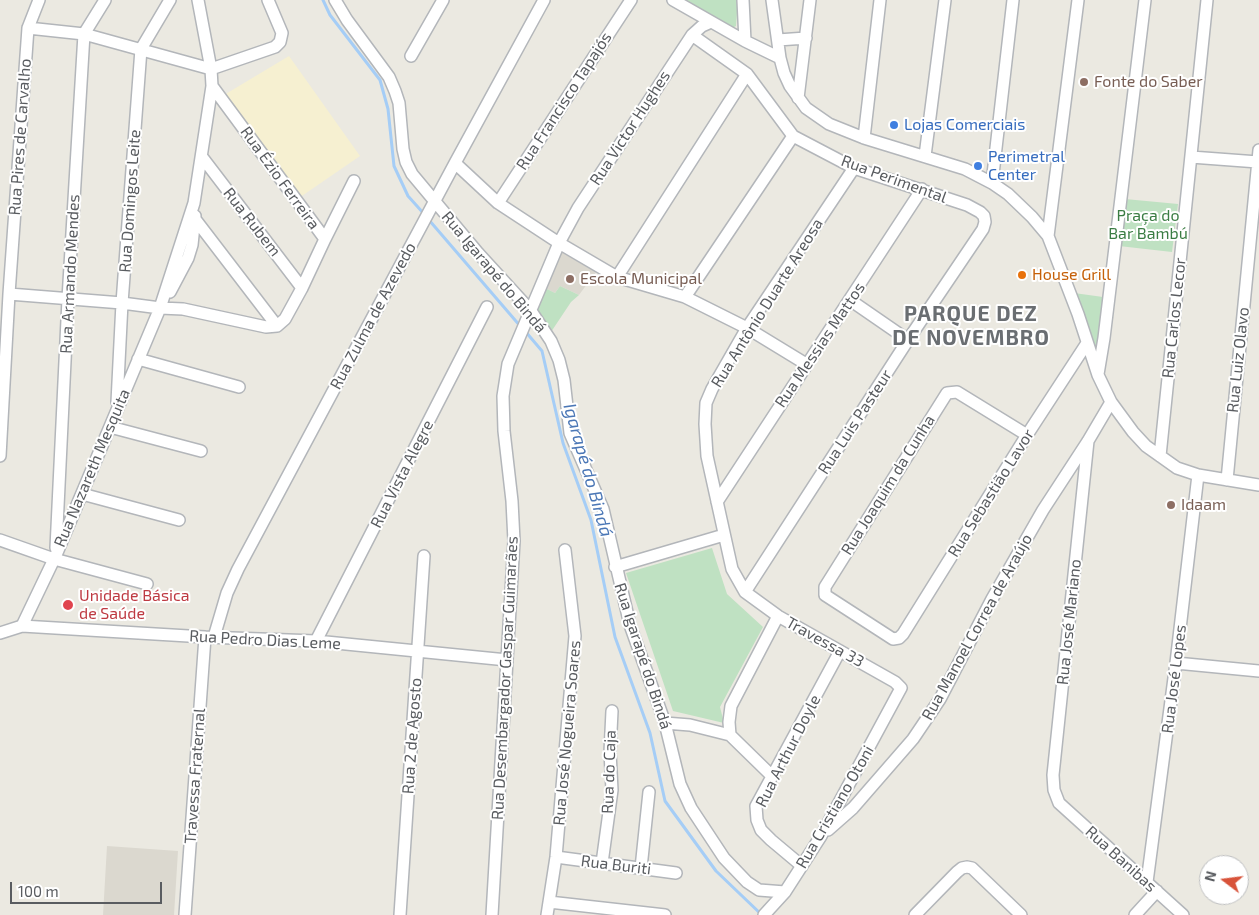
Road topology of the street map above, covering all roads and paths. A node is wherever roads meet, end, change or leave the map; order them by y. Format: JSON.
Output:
{"nodes":[{"id":1,"x":39,"y":0,"type":"edge"},
{"id":2,"x":105,"y":0,"type":"edge"},
{"id":3,"x":170,"y":0,"type":"edge"},
{"id":4,"x":198,"y":0,"type":"edge"},
{"id":5,"x":268,"y":0,"type":"edge"},
{"id":6,"x":335,"y":0,"type":"edge"},
{"id":7,"x":442,"y":0,"type":"edge"},
{"id":8,"x":544,"y":0,"type":"edge"},
{"id":9,"x":631,"y":0,"type":"edge"},
{"id":10,"x":673,"y":0,"type":"edge"},
{"id":11,"x":743,"y":0,"type":"edge"},
{"id":12,"x":772,"y":0,"type":"edge"},
{"id":13,"x":810,"y":0,"type":"edge"},
{"id":14,"x":880,"y":0,"type":"edge"},
{"id":15,"x":946,"y":0,"type":"edge"},
{"id":16,"x":1013,"y":0,"type":"edge"},
{"id":17,"x":1078,"y":0,"type":"edge"},
{"id":18,"x":1145,"y":0,"type":"edge"},
{"id":19,"x":1207,"y":0,"type":"edge"},
{"id":20,"x":711,"y":22,"type":"junction"},
{"id":21,"x":28,"y":28,"type":"junction"},
{"id":22,"x":84,"y":34,"type":"junction"},
{"id":23,"x":692,"y":34,"type":"junction"},
{"id":24,"x":806,"y":38,"type":"junction"},
{"id":25,"x":778,"y":40,"type":"junction"},
{"id":26,"x":745,"y":41,"type":"junction"},
{"id":27,"x":141,"y":49,"type":"junction"},
{"id":28,"x":411,"y":56,"type":"dead end"},
{"id":29,"x":780,"y":58,"type":"junction"},
{"id":30,"x":211,"y":69,"type":"junction"},
{"id":31,"x":748,"y":74,"type":"junction"},
{"id":32,"x":212,"y":86,"type":"junction"},
{"id":33,"x":798,"y":98,"type":"junction"},
{"id":34,"x":792,"y":136,"type":"junction"},
{"id":35,"x":864,"y":138,"type":"junction"},
{"id":36,"x":1259,"y":150,"type":"edge"},
{"id":37,"x":925,"y":156,"type":"junction"},
{"id":38,"x":202,"y":157,"type":"junction"},
{"id":39,"x":1191,"y":157,"type":"junction"},
{"id":40,"x":1258,"y":162,"type":"junction"},
{"id":41,"x":455,"y":163,"type":"junction"},
{"id":42,"x":854,"y":168,"type":"junction"},
{"id":43,"x":354,"y":181,"type":"dead end"},
{"id":44,"x":992,"y":183,"type":"junction"},
{"id":45,"x":922,"y":189,"type":"junction"},
{"id":46,"x":194,"y":203,"type":"junction"},
{"id":47,"x":498,"y":203,"type":"junction"},
{"id":48,"x":432,"y":205,"type":"junction"},
{"id":49,"x":195,"y":219,"type":"junction"},
{"id":50,"x":983,"y":229,"type":"joint"},
{"id":51,"x":1048,"y":236,"type":"junction"},
{"id":52,"x":325,"y":239,"type":"junction"},
{"id":53,"x":559,"y":243,"type":"junction"},
{"id":54,"x":617,"y":277,"type":"junction"},
{"id":55,"x":302,"y":288,"type":"junction"},
{"id":56,"x":9,"y":294,"type":"junction"},
{"id":57,"x":685,"y":297,"type":"junction"},
{"id":58,"x":68,"y":300,"type":"junction"},
{"id":59,"x":850,"y":300,"type":"junction"},
{"id":60,"x":122,"y":303,"type":"junction"},
{"id":61,"x":487,"y":307,"type":"dead end"},
{"id":62,"x":160,"y":308,"type":"junction"},
{"id":63,"x":528,"y":317,"type":"junction"},
{"id":64,"x":276,"y":326,"type":"junction"},
{"id":65,"x":747,"y":328,"type":"junction"},
{"id":66,"x":908,"y":340,"type":"junction"},
{"id":67,"x":1087,"y":343,"type":"junction"},
{"id":68,"x":138,"y":359,"type":"junction"},
{"id":69,"x":806,"y":364,"type":"junction"},
{"id":70,"x":1098,"y":375,"type":"junction"},
{"id":71,"x":239,"y":387,"type":"dead end"},
{"id":72,"x":1111,"y":402,"type":"junction"},
{"id":73,"x":117,"y":410,"type":"junction"},
{"id":74,"x":110,"y":426,"type":"junction"},
{"id":75,"x":1027,"y":435,"type":"junction"},
{"id":76,"x":1088,"y":441,"type":"junction"},
{"id":77,"x":201,"y":451,"type":"dead end"},
{"id":78,"x":0,"y":456,"type":"edge"},
{"id":79,"x":1160,"y":456,"type":"junction"},
{"id":80,"x":1198,"y":475,"type":"junction"},
{"id":81,"x":1227,"y":480,"type":"junction"},
{"id":82,"x":1259,"y":485,"type":"edge"},
{"id":83,"x":82,"y":494,"type":"junction"},
{"id":84,"x":717,"y":502,"type":"junction"},
{"id":85,"x":179,"y":520,"type":"dead end"},
{"id":86,"x":724,"y":535,"type":"junction"},
{"id":87,"x":0,"y":540,"type":"edge"},
{"id":88,"x":565,"y":550,"type":"dead end"},
{"id":89,"x":424,"y":556,"type":"dead end"},
{"id":90,"x":55,"y":557,"type":"junction"},
{"id":91,"x":615,"y":567,"type":"junction"},
{"id":92,"x":147,"y":584,"type":"dead end"},
{"id":93,"x":745,"y":592,"type":"junction"},
{"id":94,"x":778,"y":616,"type":"junction"},
{"id":95,"x":22,"y":626,"type":"junction"},
{"id":96,"x":0,"y":633,"type":"edge"},
{"id":97,"x":209,"y":637,"type":"junction"},
{"id":98,"x":894,"y":639,"type":"joint"},
{"id":99,"x":316,"y":641,"type":"junction"},
{"id":100,"x":418,"y":650,"type":"junction"},
{"id":101,"x":840,"y":651,"type":"junction"},
{"id":102,"x":507,"y":660,"type":"junction"},
{"id":103,"x":1176,"y":663,"type":"junction"},
{"id":104,"x":1259,"y":671,"type":"edge"},
{"id":105,"x":899,"y":694,"type":"joint"},
{"id":106,"x":612,"y":711,"type":"dead end"},
{"id":107,"x":665,"y":723,"type":"junction"},
{"id":108,"x":730,"y":735,"type":"junction"},
{"id":109,"x":772,"y":776,"type":"junction"},
{"id":110,"x":649,"y":792,"type":"dead end"},
{"id":111,"x":1059,"y":803,"type":"joint"},
{"id":112,"x":821,"y":836,"type":"junction"},
{"id":113,"x":556,"y":857,"type":"junction"},
{"id":114,"x":602,"y":863,"type":"junction"},
{"id":115,"x":802,"y":866,"type":"junction"},
{"id":116,"x":641,"y":868,"type":"junction"},
{"id":117,"x":676,"y":873,"type":"dead end"},
{"id":118,"x":1147,"y":882,"type":"junction"},
{"id":119,"x":1157,"y":891,"type":"junction"},
{"id":120,"x":784,"y":892,"type":"junction"},
{"id":121,"x":549,"y":902,"type":"junction"},
{"id":122,"x":767,"y":911,"type":"edge"},
{"id":123,"x":185,"y":915,"type":"edge"},
{"id":124,"x":400,"y":915,"type":"edge"},
{"id":125,"x":492,"y":915,"type":"edge"},
{"id":126,"x":547,"y":915,"type":"edge"},
{"id":127,"x":665,"y":915,"type":"edge"},
{"id":128,"x":915,"y":915,"type":"edge"},
{"id":129,"x":1021,"y":915,"type":"edge"},
{"id":130,"x":1135,"y":915,"type":"edge"},
{"id":131,"x":1183,"y":915,"type":"edge"}],
"edges":[{"from":1,"to":21,"type":"street","name":"Rua Pires de Carvalho"},
{"from":2,"to":22,"type":"street","name":"Rua Armando Mendes"},
{"from":3,"to":27,"type":"street","name":"Rua Domingos Leite"},
{"from":4,"to":30,"type":"street","name":"Rua Nazareth Mesquita"},
{"from":5,"to":30,"type":"street"},
{"from":6,"to":48,"type":"street","name":"Rua Igarapé do Bindá"},
{"from":7,"to":28,"type":"street"},
{"from":8,"to":41,"type":"street","name":"Rua Zulma de Azevedo"},
{"from":9,"to":47,"type":"street","name":"Rua Francisco Tapajós"},
{"from":10,"to":20,"type":"street"},
{"from":11,"to":26,"type":"street"},
{"from":12,"to":25,"type":"street"},
{"from":13,"to":24,"type":"street"},
{"from":14,"to":35,"type":"street"},
{"from":15,"to":37,"type":"street"},
{"from":16,"to":44,"type":"street"},
{"from":17,"to":51,"type":"street"},
{"from":18,"to":70,"type":"street"},
{"from":19,"to":39,"type":"street","name":"Rua Carlos Lecor"},
{"from":20,"to":23,"type":"street","name":"Rua Victor Hughes"},
{"from":20,"to":26,"type":"street"},
{"from":21,"to":22,"type":"street"},
{"from":21,"to":56,"type":"street","name":"Rua Pires de Carvalho"},
{"from":22,"to":27,"type":"street"},
{"from":22,"to":58,"type":"street","name":"Rua Armando Mendes"},
{"from":23,"to":31,"type":"street"},
{"from":23,"to":53,"type":"street","name":"Rua Victor Hughes"},
{"from":24,"to":25,"type":"street"},
{"from":24,"to":33,"type":"street"},
{"from":25,"to":29,"type":"street"},
{"from":26,"to":29,"type":"street"},
{"from":27,"to":30,"type":"street"},
{"from":27,"to":60,"type":"street","name":"Rua Domingos Leite"},
{"from":29,"to":33,"type":"street"},
{"from":30,"to":32,"type":"street","name":"Rua Nazareth Mesquita"},
{"from":31,"to":34,"type":"street"},
{"from":31,"to":54,"type":"street"},
{"from":32,"to":38,"type":"street","name":"Rua Nazareth Mesquita"},
{"from":32,"to":52,"type":"street","name":"Rua Ézio Ferreira"},
{"from":33,"to":35,"type":"street"},
{"from":34,"to":42,"type":"street","name":"Rua Perimental"},
{"from":34,"to":57,"type":"street"},
{"from":35,"to":37,"type":"street"},
{"from":36,"to":40,"type":"street","name":"Rua Luiz Olavo"},
{"from":37,"to":44,"type":"street"},
{"from":38,"to":46,"type":"street","name":"Rua Nazareth Mesquita"},
{"from":38,"to":55,"type":"street","name":"Rua Rubem"},
{"from":39,"to":40,"type":"street"},
{"from":39,"to":79,"type":"street","name":"Rua Carlos Lecor"},
{"from":40,"to":81,"type":"street","name":"Rua Luiz Olavo"},
{"from":41,"to":47,"type":"street"},
{"from":41,"to":48,"type":"street","name":"Rua Zulma de Azevedo"},
{"from":42,"to":45,"type":"street","name":"Rua Perimental"},
{"from":42,"to":65,"type":"street","name":"Rua Antônio Duarte Areosa"},
{"from":43,"to":52,"type":"street"},
{"from":44,"to":51,"type":"street"},
{"from":45,"to":50,"type":"street","name":"Rua Perimental"},
{"from":45,"to":59,"type":"street","name":"Rua Messias Mattos"},
{"from":46,"to":49,"type":"street","name":"Rua Nazareth Mesquita"},
{"from":46,"to":62,"type":"street","name":"Rua Nazareth Mesquita"},
{"from":47,"to":53,"type":"street"},
{"from":48,"to":63,"type":"street","name":"Rua Igarapé do Bindá"},
{"from":48,"to":97,"type":"street","name":"Rua Zulma de Azevedo"},
{"from":49,"to":62,"type":"street","name":"Rua Nazareth Mesquita"},
{"from":49,"to":64,"type":"street"},
{"from":50,"to":66,"type":"street","name":"Rua Luis Pasteur"},
{"from":51,"to":67,"type":"street"},
{"from":52,"to":55,"type":"street","name":"Rua Ézio Ferreira"},
{"from":53,"to":54,"type":"street"},
{"from":53,"to":63,"type":"street","name":"Rua Desembargador Gaspar Guimarães"},
{"from":54,"to":57,"type":"street"},
{"from":55,"to":64,"type":"street","name":"Rua Ézio Ferreira"},
{"from":56,"to":58,"type":"street"},
{"from":56,"to":78,"type":"street","name":"Rua Pires de Carvalho"},
{"from":57,"to":65,"type":"street"},
{"from":58,"to":60,"type":"street"},
{"from":58,"to":90,"type":"street","name":"Rua Armando Mendes"},
{"from":59,"to":66,"type":"street"},
{"from":59,"to":69,"type":"street","name":"Rua Messias Mattos"},
{"from":60,"to":62,"type":"street"},
{"from":60,"to":73,"type":"street","name":"Rua Domingos Leite"},
{"from":61,"to":99,"type":"street","name":"Rua Vista Alegre"},
{"from":62,"to":64,"type":"street"},
{"from":62,"to":68,"type":"street","name":"Rua Nazareth Mesquita"},
{"from":63,"to":91,"type":"street","name":"Rua Igarapé do Bindá"},
{"from":63,"to":102,"type":"street","name":"Rua Desembargador Gaspar Guimarães"},
{"from":65,"to":69,"type":"street"},
{"from":65,"to":84,"type":"street","name":"Rua Antônio Duarte Areosa"},
{"from":66,"to":93,"type":"street","name":"Rua Luis Pasteur"},
{"from":67,"to":70,"type":"street"},
{"from":67,"to":75,"type":"street","name":"Rua Sebastião Lavor"},
{"from":68,"to":71,"type":"street"},
{"from":68,"to":73,"type":"street","name":"Rua Nazareth Mesquita"},
{"from":69,"to":84,"type":"street","name":"Rua Messias Mattos"},
{"from":70,"to":72,"type":"street"},
{"from":72,"to":76,"type":"street","name":"Rua Manoel Correa de Araújo"},
{"from":72,"to":79,"type":"street"},
{"from":73,"to":74,"type":"street","name":"Rua Nazareth Mesquita"},
{"from":74,"to":77,"type":"street"},
{"from":74,"to":83,"type":"street","name":"Rua Nazareth Mesquita"},
{"from":75,"to":98,"type":"street","name":"Rua Sebastião Lavor"},
{"from":75,"to":98,"type":"street","name":"Rua Joaquim da Cunha"},
{"from":76,"to":111,"type":"street","name":"Rua José Mariano"},
{"from":76,"to":112,"type":"street","name":"Rua Manoel Correa de Araújo"},
{"from":79,"to":80,"type":"street"},
{"from":80,"to":81,"type":"street"},
{"from":80,"to":103,"type":"street","name":"Rua José Lopes"},
{"from":81,"to":82,"type":"street"},
{"from":83,"to":85,"type":"street"},
{"from":83,"to":90,"type":"street","name":"Rua Nazareth Mesquita"},
{"from":84,"to":86,"type":"street","name":"Rua Antônio Duarte Areosa"},
{"from":86,"to":91,"type":"street"},
{"from":86,"to":93,"type":"street","name":"Rua Antônio Duarte Areosa"},
{"from":87,"to":90,"type":"street"},
{"from":88,"to":113,"type":"street","name":"Rua José Nogueira Soares"},
{"from":89,"to":100,"type":"street","name":"Rua 2 de Agosto"},
{"from":90,"to":92,"type":"street"},
{"from":90,"to":95,"type":"street","name":"Rua Nazareth Mesquita"},
{"from":91,"to":107,"type":"street","name":"Rua Igarapé do Bindá"},
{"from":93,"to":94,"type":"street","name":"Travessa 33"},
{"from":94,"to":101,"type":"street","name":"Travessa 33"},
{"from":94,"to":108,"type":"street"},
{"from":95,"to":96,"type":"street"},
{"from":95,"to":97,"type":"street","name":"Rua Pedro Dias Leme"},
{"from":97,"to":99,"type":"street","name":"Rua Pedro Dias Leme"},
{"from":97,"to":123,"type":"street","name":"Travessa Fraternal"},
{"from":99,"to":100,"type":"street","name":"Rua Pedro Dias Leme"},
{"from":100,"to":102,"type":"street","name":"Rua Pedro Dias Leme"},
{"from":100,"to":124,"type":"street","name":"Rua 2 de Agosto"},
{"from":101,"to":105,"type":"street","name":"Travessa 33"},
{"from":101,"to":109,"type":"street","name":"Rua Arthur Doyle"},
{"from":102,"to":125,"type":"street","name":"Rua Desembargador Gaspar Guimarães"},
{"from":103,"to":104,"type":"street"},
{"from":103,"to":118,"type":"street","name":"Rua José Lopes"},
{"from":105,"to":112,"type":"street","name":"Rua Cristiano Otoni"},
{"from":106,"to":114,"type":"street","name":"Rua do Caja"},
{"from":107,"to":108,"type":"street"},
{"from":107,"to":120,"type":"street","name":"Rua Igarapé do Bindá"},
{"from":108,"to":109,"type":"street"},
{"from":109,"to":115,"type":"street","name":"Rua Arthur Doyle"},
{"from":110,"to":116,"type":"street"},
{"from":111,"to":118,"type":"street","name":"Rua Banibas"},
{"from":112,"to":115,"type":"street","name":"Rua Cristiano Otoni"},
{"from":113,"to":114,"type":"street","name":"Rua Buriti"},
{"from":113,"to":121,"type":"street","name":"Rua José Nogueira Soares"},
{"from":114,"to":116,"type":"street","name":"Rua Buriti"},
{"from":115,"to":120,"type":"street","name":"Rua Cristiano Otoni"},
{"from":116,"to":117,"type":"street","name":"Rua Buriti"},
{"from":118,"to":119,"type":"street","name":"Rua Banibas"},
{"from":119,"to":130,"type":"street"},
{"from":119,"to":131,"type":"street","name":"Rua Banibas"},
{"from":120,"to":122,"type":"street","name":"Rua Cristiano Otoni"},
{"from":121,"to":126,"type":"street","name":"Rua José Nogueira Soares"},
{"from":121,"to":127,"type":"street"},
{"from":128,"to":129,"type":"street"}]}
